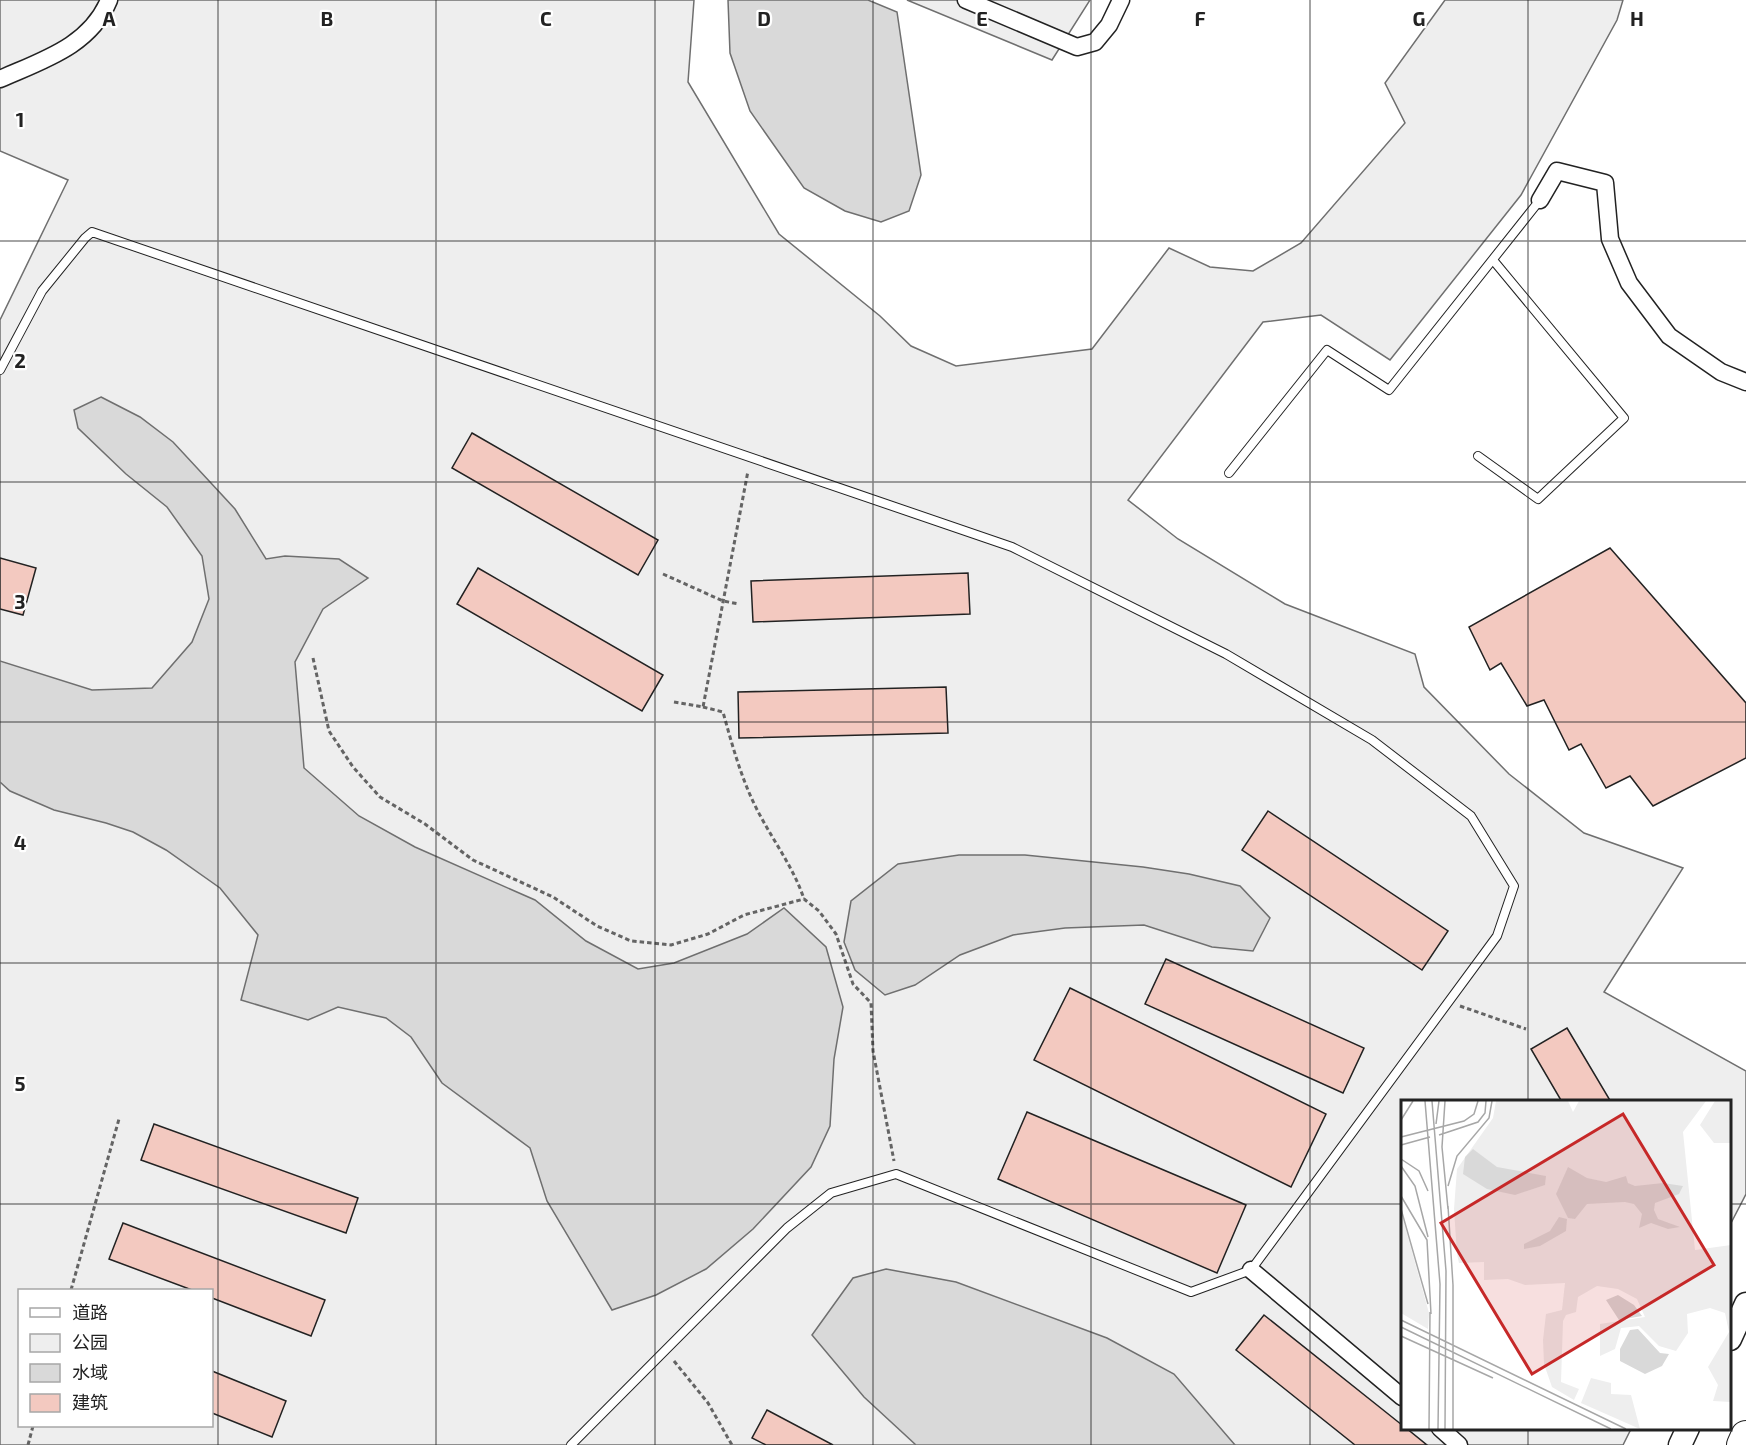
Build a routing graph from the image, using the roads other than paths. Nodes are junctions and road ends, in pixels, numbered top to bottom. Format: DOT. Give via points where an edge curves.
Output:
graph roads {
  1 [pos="109,0"];
  2 [pos="966,0"];
  3 [pos="1121,0"];
  4 [pos="0,79"];
  5 [pos="1540,200"];
  6 [pos="1493,260"];
  7 [pos="0,370"];
  8 [pos="1746,382"];
  9 [pos="1478,456"];
  10 [pos="1229,473"];
  11 [pos="1251,1270"];
  12 [pos="1746,1304"];
  13 [pos="1731,1338"];
  14 [pos="1401,1396"];
  15 [pos="1442,1430"];
  16 [pos="1746,1436"];
  17 [pos="571,1445"];
  18 [pos="1459,1445"];
  19 [pos="1742,1445"];
  1 -- 4 [label="street" via="90,32 59,53"];
  2 -- 3 [label="street" via="1077,46 1095,42 1109,26"];
  5 -- 6 [label="lane"];
  5 -- 8 [label="street" via="1557,171 1605,183 1610,239 1629,283 1669,336 1721,372"];
  6 -- 9 [label="lane" via="1624,418 1538,499"];
  6 -- 10 [label="lane" via="1389,390 1327,350"];
  7 -- 11 [label="lane" via="42,291 92,232 1012,547 1226,654 1372,740 1471,816 1514,886 1497,936"];
  11 -- 14 [label="street"];
  11 -- 17 [label="lane" via="1191,1292 897,1174 831,1193 787,1228"];
  12 -- 13 [label="main road"];
  15 -- 18 [label="street"];
  16 -- 19 [label="highway"];
}
